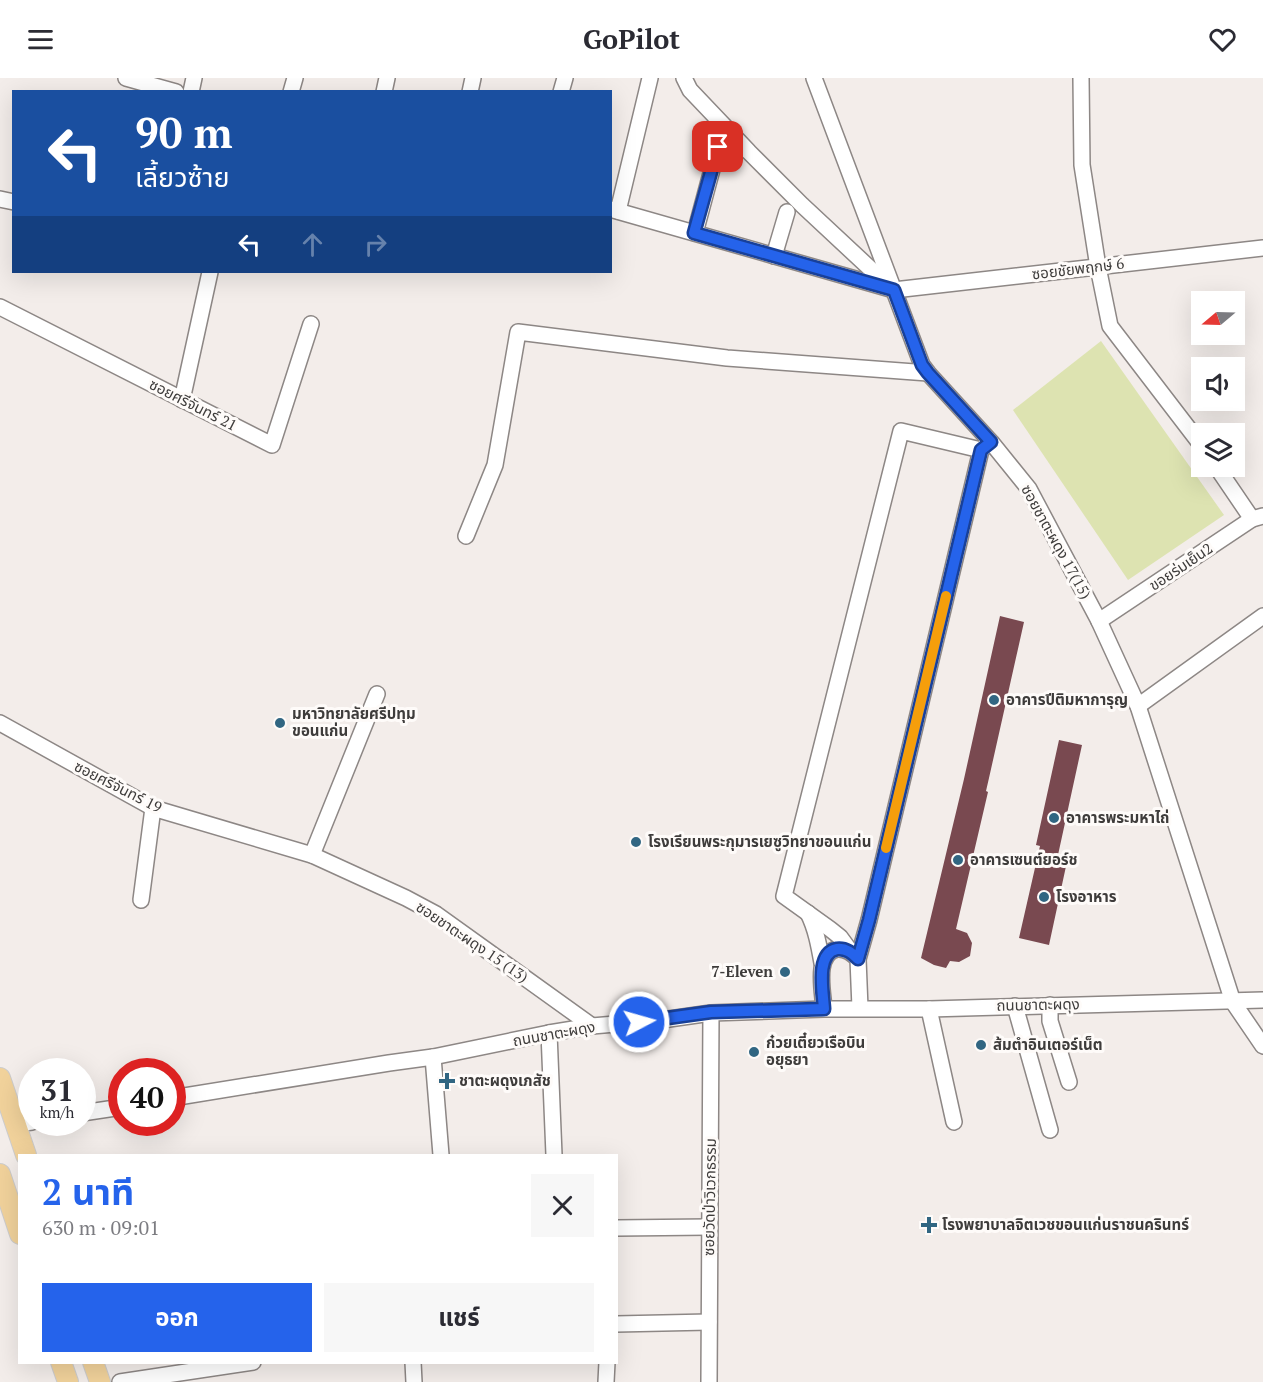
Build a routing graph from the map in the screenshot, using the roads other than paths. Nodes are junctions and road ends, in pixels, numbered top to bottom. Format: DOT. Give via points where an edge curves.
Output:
graph roads {
  1 [pos="126,78"];
  2 [pos="650,78"];
  3 [pos="684,78"];
  4 [pos="814,78"];
  5 [pos="1081,78"];
  6 [pos="169,90"];
  7 [pos="718,147"];
  8 [pos="614,209"];
  9 [pos="787,212"];
  10 [pos="694,233"];
  11 [pos="1263,248"];
  12 [pos="774,256"];
  13 [pos="1098,267"];
  14 [pos="210,273"];
  15 [pos="894,290"];
  16 [pos="0,306"];
  17 [pos="311,324"];
  18 [pos="928,373"];
  19 [pos="182,400"];
  20 [pos="1191,432"];
  21 [pos="986,446"];
  22 [pos="1225,477"];
  23 [pos="1258,517"];
  24 [pos="466,536"];
  25 [pos="1263,616"];
  26 [pos="1099,621"];
  27 [pos="377,694"];
  28 [pos="1138,706"];
  29 [pos="0,723"];
  30 [pos="153,808"];
  31 [pos="312,855"];
  32 [pos="141,900"];
  33 [pos="808,913"];
  34 [pos="854,955"];
  35 [pos="822,963"];
  36 [pos="1263,1000"];
  37 [pos="1233,1002"];
  38 [pos="1050,1005"];
  39 [pos="1015,1006"];
  40 [pos="861,1008"];
  41 [pos="824,1009"];
  42 [pos="929,1009"];
  43 [pos="711,1012"];
  44 [pos="592,1026"];
  45 [pos="549,1033"];
  46 [pos="1263,1046"];
  47 [pos="433,1057"];
  48 [pos="0,1078"];
  49 [pos="1069,1082"];
  50 [pos="186,1096"];
  51 [pos="954,1122"];
  52 [pos="16,1125"];
  53 [pos="1050,1130"];
  54 [pos="26,1154"];
  55 [pos="441,1154"];
  56 [pos="554,1154"];
  57 [pos="0,1174"];
  58 [pos="710,1227"];
  59 [pos="18,1228"];
  60 [pos="618,1228"];
  61 [pos="709,1322"];
  62 [pos="618,1324"];
  63 [pos="62,1364"];
  64 [pos="94,1364"];
  65 [pos="240,1364"];
  66 [pos="412,1364"];
  67 [pos="607,1364"];
  68 [pos="68,1382"];
  69 [pos="100,1382"];
  70 [pos="120,1382"];
  71 [pos="414,1382"];
  72 [pos="606,1382"];
  73 [pos="709,1382"];
  1 -- 6 [label="street"];
  2 -- 8 [label="street"];
  3 -- 15 [label="street" via="690,90 749,152"];
  4 -- 15 [label="street, ซอยชาตะผดุง 17(15)"];
  5 -- 13 [label="street" via="1082,165"];
  7 -- 10 [label="street"];
  8 -- 10 [label="street"];
  9 -- 12 [label="street"];
  10 -- 12 [label="street"];
  11 -- 13 [label="street, ซอยชัยพฤกษ์ 6"];
  12 -- 15 [label="street"];
  13 -- 15 [label="street, ซอยชัยพฤกษ์ 6"];
  13 -- 20 [label="street" via="1110,326"];
  14 -- 19 [label="street"];
  15 -- 18 [label="street, ซอยชาตะผดุง 17(15)"];
  16 -- 19 [label="street, ซอยศรีจันทร์ 21"];
  17 -- 19 [label="street, ซอยศรีจันทร์ 21" via="272,446"];
  18 -- 21 [label="street, ซอยชาตะผดุง 17(15)"];
  18 -- 24 [label="street" via="727,358 518,332 495,465"];
  21 -- 26 [label="street, ซอยชาตะผดุง 17(15)" via="1029,489"];
  21 -- 33 [label="street" via="901,431 784,896"];
  21 -- 34 [label="street" via="869,920"];
  22 -- 23 [label="street"];
  23 -- 26 [label="street, ขอยร่มเย็น2"];
  25 -- 28 [label="street"];
  26 -- 28 [label="street, ซอยชาตะผดุง 17(15)"];
  27 -- 31 [label="street"];
  28 -- 37 [label="street, ซอยชาตะผดุง 17(15)"];
  29 -- 30 [label="street, ซอยศรีจันทร์ 19"];
  30 -- 31 [label="street, ซอยศรีจันทร์ 19"];
  30 -- 32 [label="street"];
  31 -- 44 [label="street, ซอยชาตะผดุง 15 (13)" via="436,914"];
  33 -- 34 [label="street" via="835,933"];
  33 -- 35 [label="street"];
  34 -- 35 [label="street" via="841,949 832,951"];
  34 -- 40 [label="street"];
  35 -- 41 [label="street"];
  36 -- 37 [label="street, ถนนชาตะผดุง"];
  37 -- 38 [label="street, ถนนชาตะผดุง"];
  37 -- 46 [label="street, ซอยชาตะผดุง 17(15)"];
  38 -- 39 [label="street, ถนนชาตะผดุง"];
  38 -- 49 [label="street" via="1050,1021"];
  39 -- 42 [label="street, ถนนชาตะผดุง"];
  39 -- 53 [label="street"];
  40 -- 41 [label="street, ถนนชาตะผดุง"];
  40 -- 42 [label="street, ถนนชาตะผดุง"];
  41 -- 43 [label="street, ถนนชาตะผดุง"];
  42 -- 51 [label="street"];
  43 -- 44 [label="street, ถนนชาตะผดุง"];
  43 -- 58 [label="street, ซอยวัดป่าวิเวกธรรม"];
  44 -- 45 [label="street, ถนนชาตะผดุง"];
  45 -- 47 [label="street, ถนนชาตะผดุง"];
  45 -- 56 [label="street"];
  47 -- 50 [label="street, ถนนชาตะผดุง"];
  47 -- 55 [label="street"];
  48 -- 52 [label="main road"];
  52 -- 54 [label="main road"];
  57 -- 59 [label="main road"];
  58 -- 60 [label="street"];
  58 -- 61 [label="street, ซอยวัดป่าวิเวกธรรม"];
  61 -- 62 [label="street"];
  61 -- 73 [label="street, ซอยวัดป่าวิเวกธรรม"];
  63 -- 68 [label="main road"];
  64 -- 69 [label="main road"];
  65 -- 70 [label="street"];
  66 -- 71 [label="street"];
  67 -- 72 [label="street"];
}
